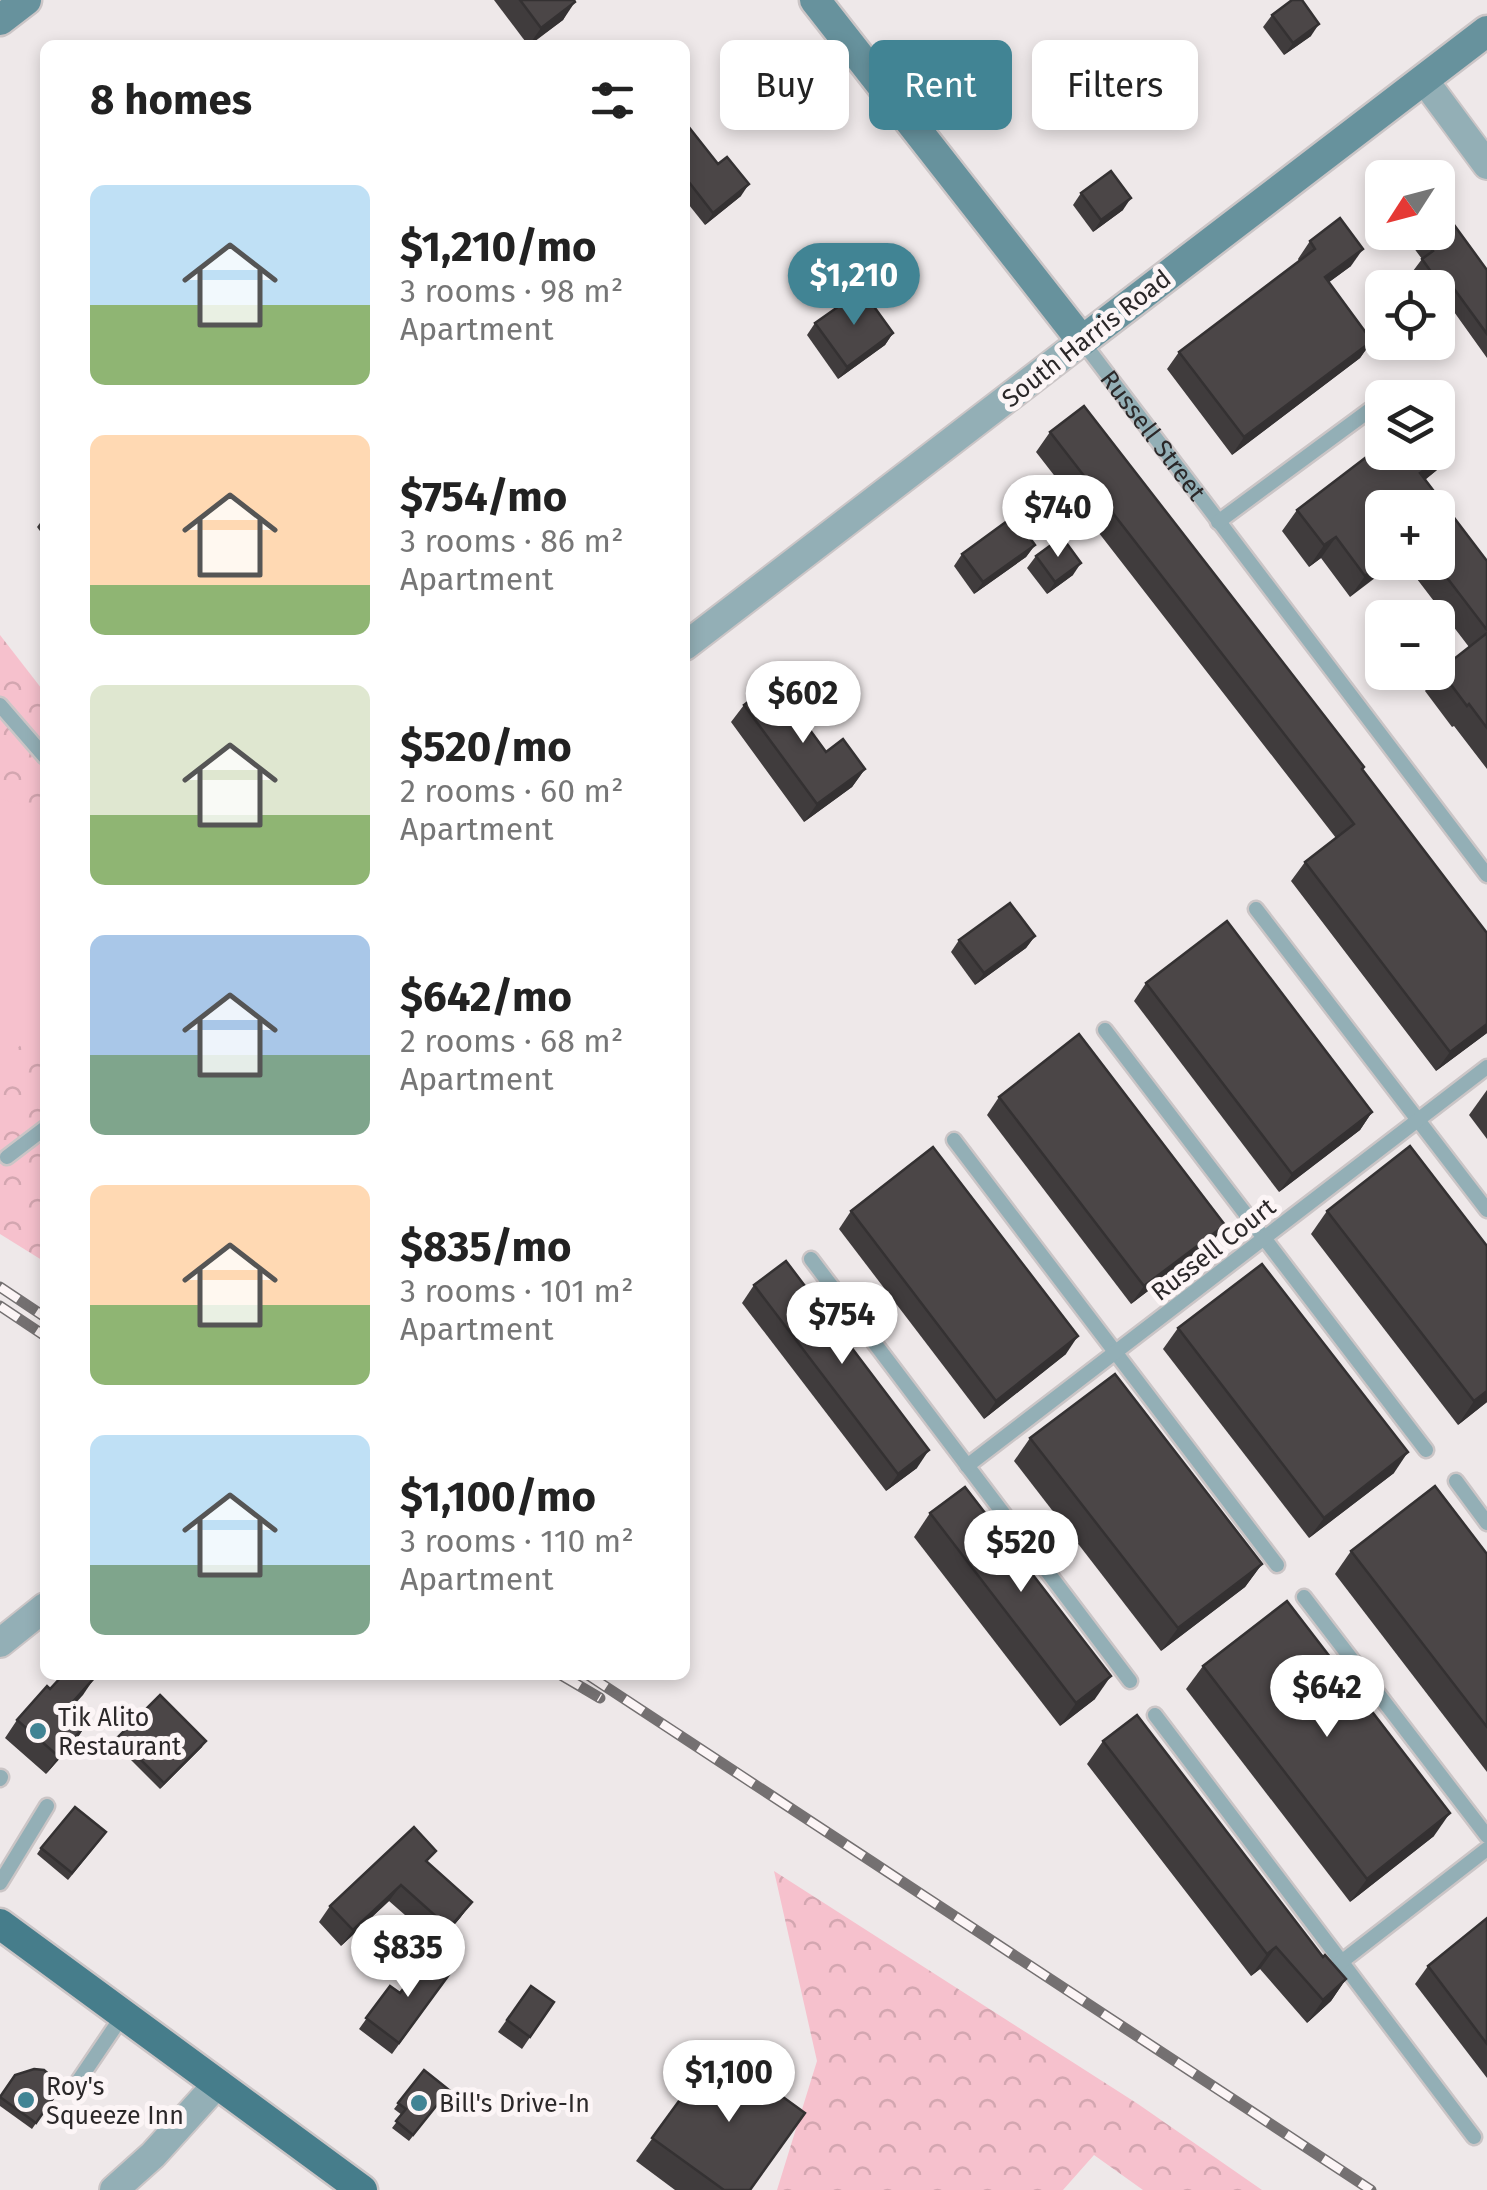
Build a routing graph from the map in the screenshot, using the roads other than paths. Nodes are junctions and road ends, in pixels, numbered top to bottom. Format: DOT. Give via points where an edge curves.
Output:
graph roads {
  1 [pos="26,0"];
  2 [pos="815,0"];
  3 [pos="0,20"];
  4 [pos="1487,31"];
  5 [pos="1424,80"];
  6 [pos="1487,165"];
  7 [pos="1082,342"];
  8 [pos="1365,414"];
  9 [pos="1218,522"];
  10 [pos="690,642"];
  11 [pos="0,705"];
  12 [pos="40,751"];
  13 [pos="1487,875"];
  14 [pos="1256,910"];
  15 [pos="1105,1030"];
  16 [pos="1487,1067"];
  17 [pos="1419,1120"];
  18 [pos="40,1132"];
  19 [pos="954,1140"];
  20 [pos="7,1157"];
  21 [pos="1487,1210"];
  22 [pos="1264,1240"];
  23 [pos="811,1259"];
  24 [pos="1114,1354"];
  25 [pos="1426,1450"];
  26 [pos="967,1466"];
  27 [pos="1456,1481"];
  28 [pos="1487,1522"];
  29 [pos="1277,1564"];
  30 [pos="1304,1598"];
  31 [pos="40,1611"];
  32 [pos="0,1644"];
  33 [pos="1130,1681"];
  34 [pos="1155,1715"];
  35 [pos="47,1806"];
  36 [pos="1487,1836"];
  37 [pos="1487,1849"];
  38 [pos="0,1883"];
  39 [pos="0,1924"];
  40 [pos="1340,1963"];
  41 [pos="123,2014"];
  42 [pos="218,2083"];
  43 [pos="73,2089"];
  44 [pos="1474,2137"];
  45 [pos="114,2190"];
  46 [pos="362,2190"];
  1 -- 3 [label="street"];
  2 -- 7 [label="street, Russell Street"];
  4 -- 5 [label="street, South Harris Road"];
  5 -- 6 [label="street"];
  5 -- 7 [label="street, South Harris Road"];
  7 -- 9 [label="lane, Russell Street"];
  7 -- 10 [label="street, South Harris Road"];
  8 -- 9 [label="lane"];
  9 -- 13 [label="lane, Russell Street"];
  11 -- 12 [label="lane"];
  14 -- 17 [label="lane"];
  15 -- 22 [label="lane"];
  16 -- 17 [label="lane, Russell Court"];
  17 -- 21 [label="lane"];
  17 -- 22 [label="lane, Russell Court"];
  18 -- 20 [label="lane"];
  19 -- 24 [label="lane"];
  22 -- 24 [label="lane, Russell Court"];
  22 -- 25 [label="lane"];
  23 -- 26 [label="lane"];
  24 -- 26 [label="lane, Russell Court"];
  24 -- 29 [label="lane"];
  26 -- 33 [label="lane"];
  27 -- 28 [label="lane"];
  30 -- 36 [label="lane"];
  31 -- 32 [label="street"];
  34 -- 40 [label="lane"];
  35 -- 38 [label="lane"];
  37 -- 40 [label="lane"];
  39 -- 41 [label="main road"];
  40 -- 44 [label="lane"];
  41 -- 42 [label="main road"];
  41 -- 43 [label="lane"];
  42 -- 45 [label="street"];
  42 -- 46 [label="main road"];
}
